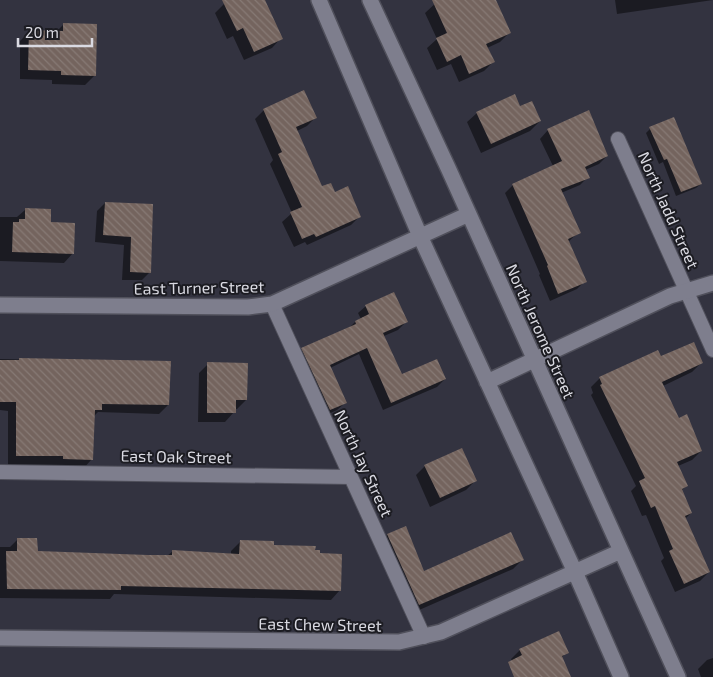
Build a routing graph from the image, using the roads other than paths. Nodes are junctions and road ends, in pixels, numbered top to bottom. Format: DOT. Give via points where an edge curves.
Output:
graph roads {
  1 [pos="319,0"];
  2 [pos="370,0"];
  3 [pos="618,139"];
  4 [pos="469,214"];
  5 [pos="420,236"];
  6 [pos="713,283"];
  7 [pos="686,291"];
  8 [pos="272,304"];
  9 [pos="0,305"];
  10 [pos="713,350"];
  11 [pos="534,359"];
  12 [pos="487,382"];
  13 [pos="0,472"];
  14 [pos="351,477"];
  15 [pos="621,551"];
  16 [pos="575,572"];
  17 [pos="424,637"];
  18 [pos="0,638"];
  19 [pos="622,677"];
  20 [pos="678,677"];
  1 -- 5 [label="street"];
  2 -- 4 [label="street, North Jerome Street"];
  3 -- 7 [label="lane, North Jadd Street"];
  4 -- 5 [label="street, East Turner Street"];
  4 -- 11 [label="street, North Jerome Street"];
  5 -- 8 [label="street, East Turner Street"];
  5 -- 12 [label="street"];
  6 -- 7 [label="street"];
  7 -- 10 [label="lane, North Jadd Street"];
  7 -- 11 [label="street"];
  8 -- 9 [label="street, East Turner Street" via="248,307"];
  8 -- 14 [label="lane, North Jay Street"];
  11 -- 12 [label="street"];
  11 -- 15 [label="street, North Jerome Street"];
  12 -- 16 [label="street"];
  13 -- 14 [label="lane, East Oak Street"];
  14 -- 17 [label="lane, North Jay Street"];
  15 -- 16 [label="street, East Chew Street"];
  15 -- 20 [label="street, North Jerome Street"];
  16 -- 17 [label="street, East Chew Street"];
  16 -- 19 [label="street"];
  17 -- 18 [label="street, East Chew Street" via="399,642"];
}
